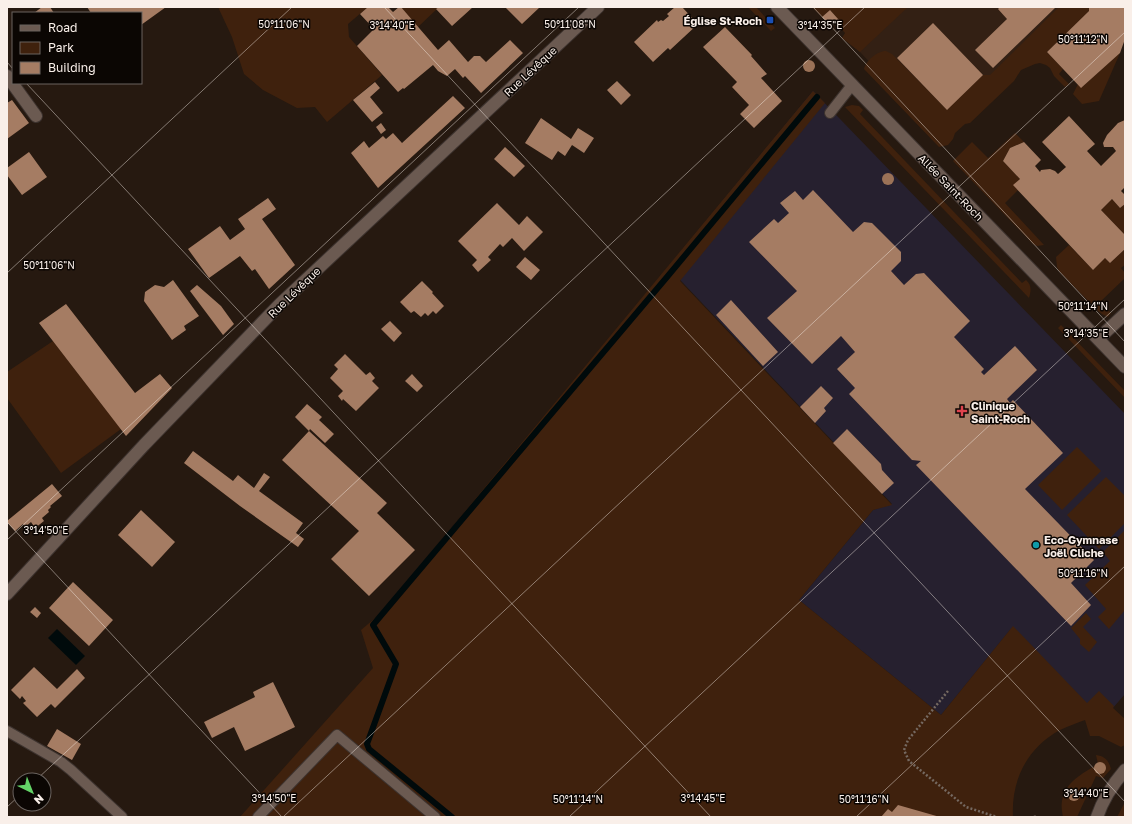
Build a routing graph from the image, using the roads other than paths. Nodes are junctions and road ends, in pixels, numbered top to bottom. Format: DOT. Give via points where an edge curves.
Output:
graph roads {
  1 [pos="598,7"];
  2 [pos="777,7"];
  3 [pos="13,84"];
  4 [pos="852,85"];
  5 [pos="830,113"];
  6 [pos="36,116"];
  7 [pos="1125,314"];
  8 [pos="1098,339"];
  9 [pos="1125,367"];
  10 [pos="7,594"];
  11 [pos="7,731"];
  12 [pos="1125,770"];
  13 [pos="122,817"];
  14 [pos="258,817"];
  15 [pos="435,817"];
  16 [pos="1097,817"];
  1 -- 10 [label="street, Rue Lévêque" via="280,304"];
  2 -- 4 [label="street, Allée Saint-Roch"];
  3 -- 6 [label="street"];
  4 -- 5 [label="lane"];
  4 -- 8 [label="street, Allée Saint-Roch"];
  7 -- 8 [label="street"];
  8 -- 9 [label="street, Allée Saint-Roch"];
  11 -- 13 [label="lane" via="61,762"];
  12 -- 16 [label="street" via="1104,800"];
  14 -- 15 [label="lane" via="337,735"];
}
